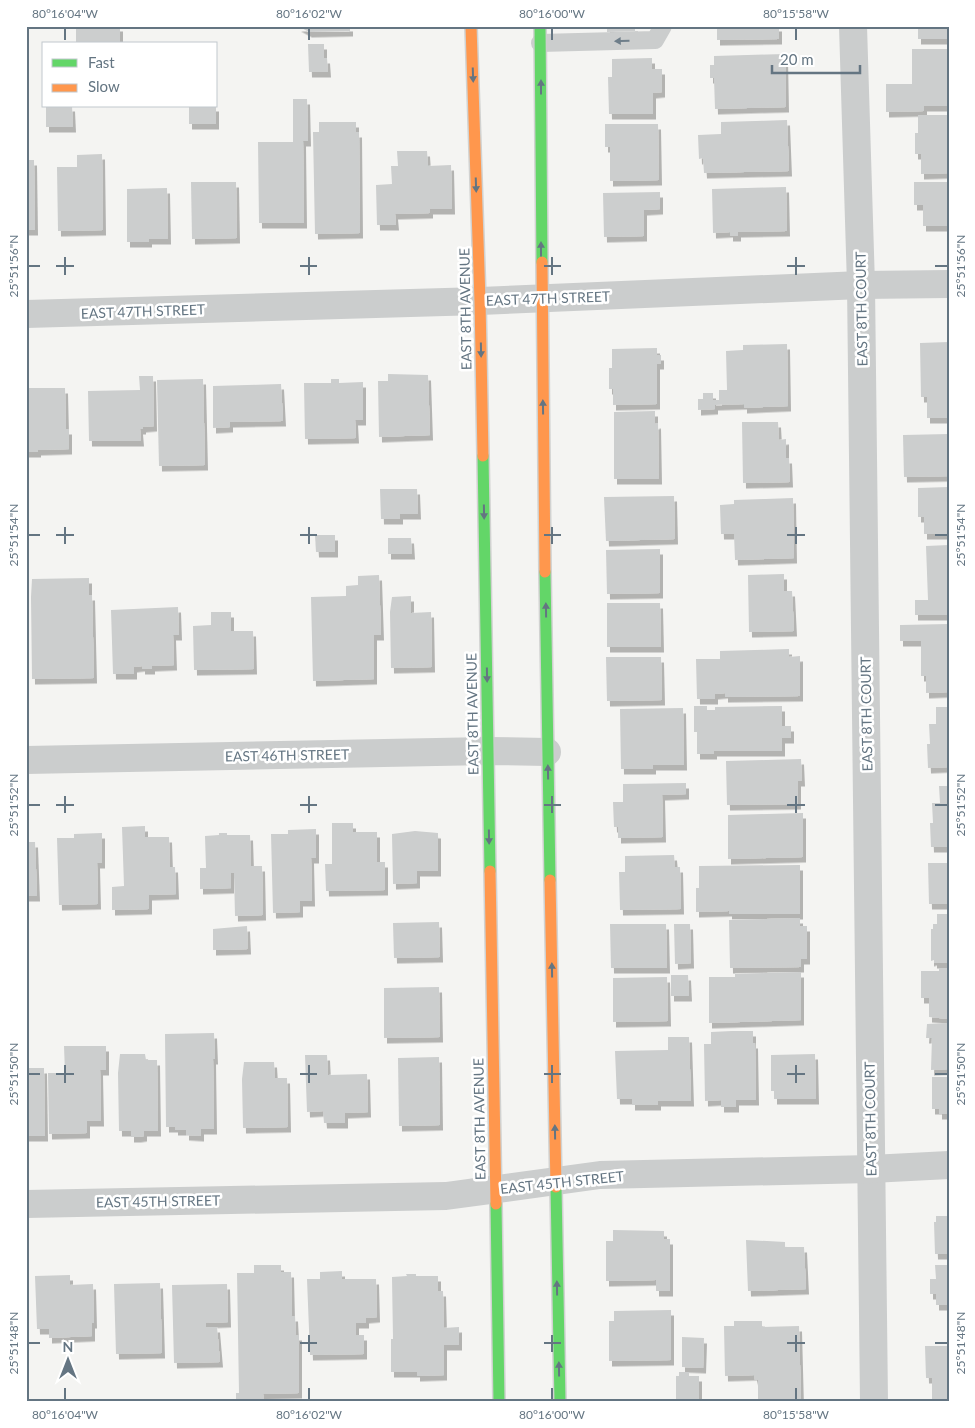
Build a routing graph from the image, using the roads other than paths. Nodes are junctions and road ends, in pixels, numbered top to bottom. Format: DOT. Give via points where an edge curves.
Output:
graph roads {
  1 [pos="471,26"];
  2 [pos="663,26"];
  3 [pos="853,26"];
  4 [pos="540,35"];
  5 [pos="949,284"];
  6 [pos="861,285"];
  7 [pos="542,298"];
  8 [pos="480,301"];
  9 [pos="26,314"];
  10 [pos="488,751"];
  11 [pos="547,752"];
  12 [pos="26,760"];
  13 [pos="949,1165"];
  14 [pos="871,1169"];
  15 [pos="556,1181"];
  16 [pos="495,1188"];
  17 [pos="26,1204"];
  18 [pos="499,1402"];
  19 [pos="560,1402"];
  20 [pos="874,1402"];
  1 -- 8 [label="main road, EAST 8TH AVENUE, one-way"];
  2 -- 4 [label="lane, one-way" via="655,40"];
  3 -- 6 [label="street, EAST 8TH COURT"];
  7 -- 4 [label="main road, one-way"];
  5 -- 6 [label="street, EAST 47TH STREET"];
  6 -- 7 [label="street, EAST 47TH STREET"];
  6 -- 14 [label="street, EAST 8TH COURT"];
  7 -- 8 [label="street, EAST 47TH STREET"];
  11 -- 7 [label="main road, one-way"];
  8 -- 9 [label="street, EAST 47TH STREET"];
  8 -- 10 [label="main road, EAST 8TH AVENUE, one-way"];
  10 -- 11 [label="street, EAST 46TH STREET"];
  10 -- 12 [label="street, EAST 46TH STREET"];
  10 -- 16 [label="main road, EAST 8TH AVENUE, one-way"];
  15 -- 11 [label="main road, one-way"];
  13 -- 14 [label="street, EAST 45TH STREET"];
  14 -- 15 [label="street, EAST 45TH STREET" via="600,1175"];
  14 -- 20 [label="street, EAST 8TH COURT"];
  15 -- 16 [label="street, EAST 45TH STREET"];
  19 -- 15 [label="main road, one-way"];
  16 -- 17 [label="street, EAST 45TH STREET" via="446,1196"];
  16 -- 18 [label="main road, EAST 8TH AVENUE"];
}
